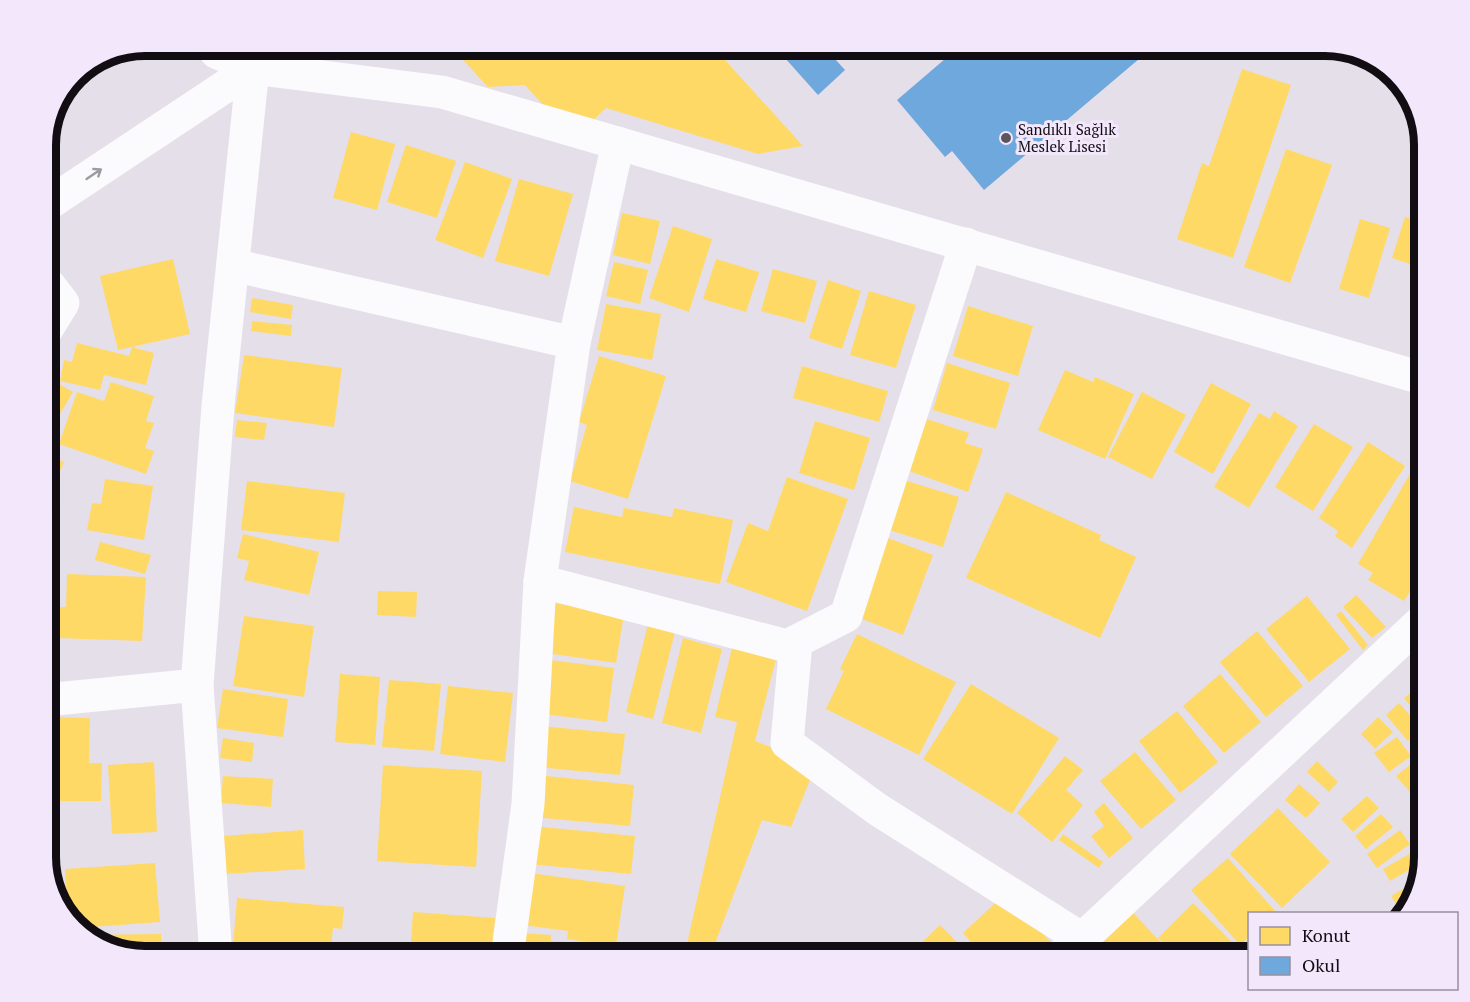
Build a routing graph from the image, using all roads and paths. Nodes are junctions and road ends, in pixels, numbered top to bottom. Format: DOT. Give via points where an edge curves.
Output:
graph roads {
  1 [pos="239,56"];
  2 [pos="262,60"];
  3 [pos="618,143"];
  4 [pos="56,199"];
  5 [pos="966,244"];
  6 [pos="233,265"];
  7 [pos="56,294"];
  8 [pos="56,314"];
  9 [pos="574,343"];
  10 [pos="1414,376"];
  11 [pos="540,581"];
  12 [pos="1414,628"];
  13 [pos="796,642"];
  14 [pos="197,685"];
  15 [pos="56,699"];
  16 [pos="215,946"];
  17 [pos="509,946"];
  18 [pos="1067,946"];
  19 [pos="1072,946"];
  1 -- 2 [label="street"];
  2 -- 3 [label="street" via="442,92"];
  4 -- 2 [label="street, one-way"];
  2 -- 6 [label="street"];
  3 -- 5 [label="street"];
  3 -- 9 [label="street"];
  5 -- 10 [label="street"];
  5 -- 13 [label="street" via="846,616"];
  6 -- 9 [label="street"];
  6 -- 14 [label="street"];
  7 -- 8 [label="street" via="63,303"];
  9 -- 11 [label="street"];
  11 -- 13 [label="street" via="786,646"];
  11 -- 17 [label="street" via="528,804"];
  12 -- 19 [label="street"];
  13 -- 18 [label="street" via="788,743"];
  14 -- 15 [label="street"];
  14 -- 16 [label="street"];
}
